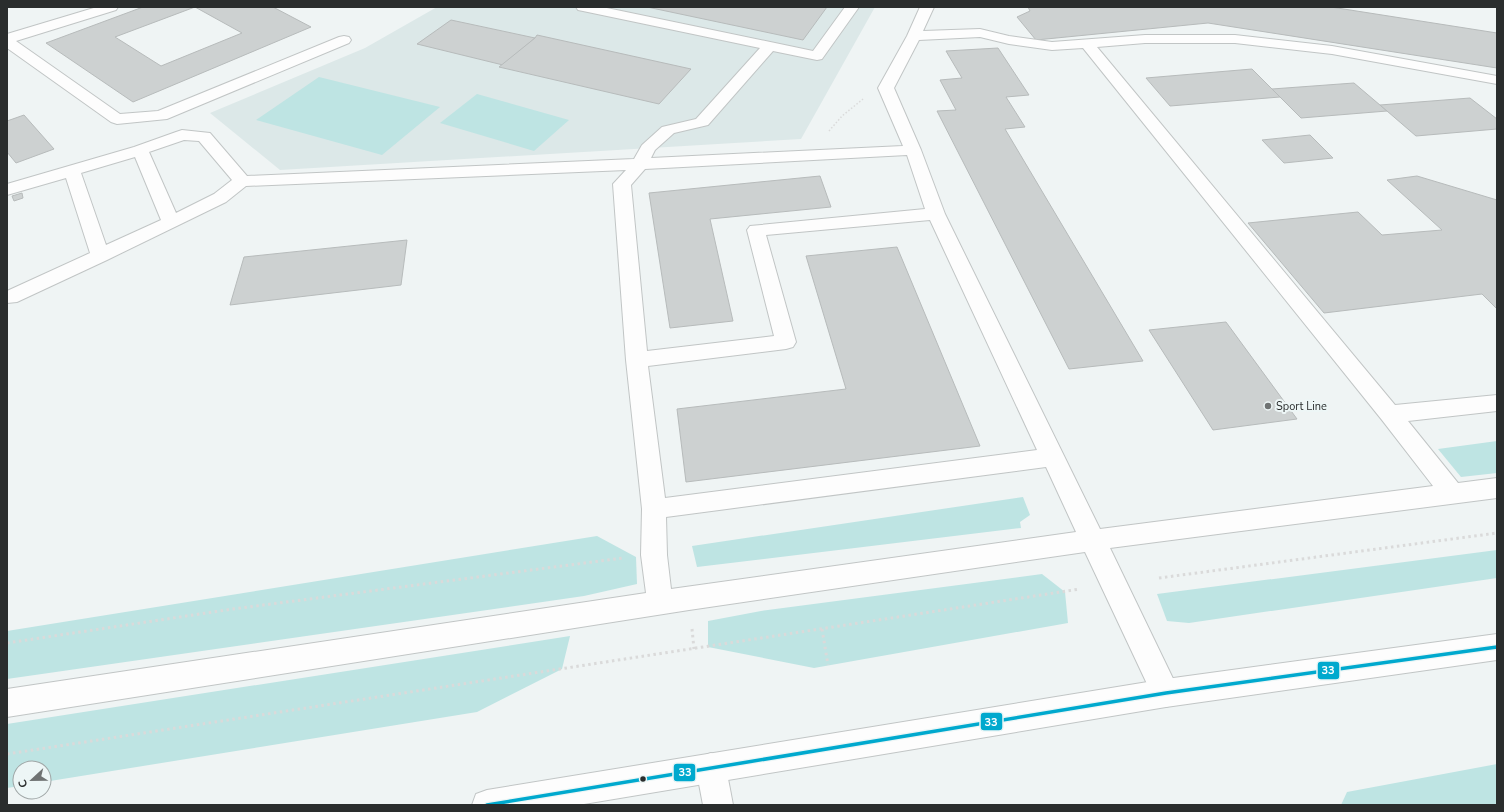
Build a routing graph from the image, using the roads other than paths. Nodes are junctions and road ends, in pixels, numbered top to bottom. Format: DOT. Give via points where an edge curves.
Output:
graph roads {
  1 [pos="111,7"];
  2 [pos="583,7"];
  3 [pos="852,7"];
  4 [pos="927,7"];
  5 [pos="914,36"];
  6 [pos="7,40"];
  7 [pos="344,40"];
  8 [pos="1086,43"];
  9 [pos="770,46"];
  10 [pos="1497,80"];
  11 [pos="140,150"];
  12 [pos="913,150"];
  13 [pos="640,164"];
  14 [pos="72,170"];
  15 [pos="242,181"];
  16 [pos="7,190"];
  17 [pos="936,214"];
  18 [pos="172,222"];
  19 [pos="100,256"];
  20 [pos="8,296"];
  21 [pos="637,360"];
  22 [pos="1497,403"];
  23 [pos="1390,414"];
  24 [pos="1051,457"];
  25 [pos="1497,488"];
  26 [pos="1452,493"];
  27 [pos="654,509"];
  28 [pos="1092,540"];
  29 [pos="660,602"];
  30 [pos="1497,647"];
  31 [pos="1166,693"];
  32 [pos="7,703"];
  33 [pos="711,768"];
  34 [pos="487,805"];
  35 [pos="718,805"];
  1 -- 6 [label="main road"];
  2 -- 9 [label="main road"];
  3 -- 9 [label="main road" via="817,56"];
  4 -- 5 [label="main road"];
  5 -- 8 [label="main road" via="980,33 1052,46"];
  5 -- 12 [label="main road" via="886,88"];
  6 -- 7 [label="main road" via="117,119 161,116"];
  8 -- 10 [label="main road" via="1144,39 1235,39 1332,50"];
  8 -- 23 [label="main road"];
  9 -- 13 [label="main road" via="702,122 668,130 648,148"];
  11 -- 14 [label="main road"];
  11 -- 15 [label="main road" via="182,135 204,136"];
  11 -- 18 [label="main road"];
  12 -- 13 [label="main road"];
  12 -- 17 [label="main road"];
  13 -- 15 [label="main road"];
  13 -- 21 [label="main road" via="622,184"];
  14 -- 16 [label="main road"];
  14 -- 19 [label="main road"];
  15 -- 18 [label="main road" via="220,198"];
  17 -- 21 [label="main road" via="756,230 786,342"];
  17 -- 24 [label="main road"];
  18 -- 19 [label="main road"];
  19 -- 20 [label="main road"];
  21 -- 27 [label="main road"];
  22 -- 23 [label="main road"];
  23 -- 26 [label="main road"];
  24 -- 27 [label="main road"];
  24 -- 28 [label="main road"];
  25 -- 26 [label="main road"];
  26 -- 28 [label="main road"];
  27 -- 29 [label="main road" via="654,555"];
  28 -- 29 [label="main road"];
  28 -- 31 [label="main road"];
  29 -- 32 [label="main road"];
  30 -- 31 [label="main road"];
  31 -- 33 [label="main road"];
  33 -- 34 [label="main road"];
  33 -- 35 [label="main road"];
}
